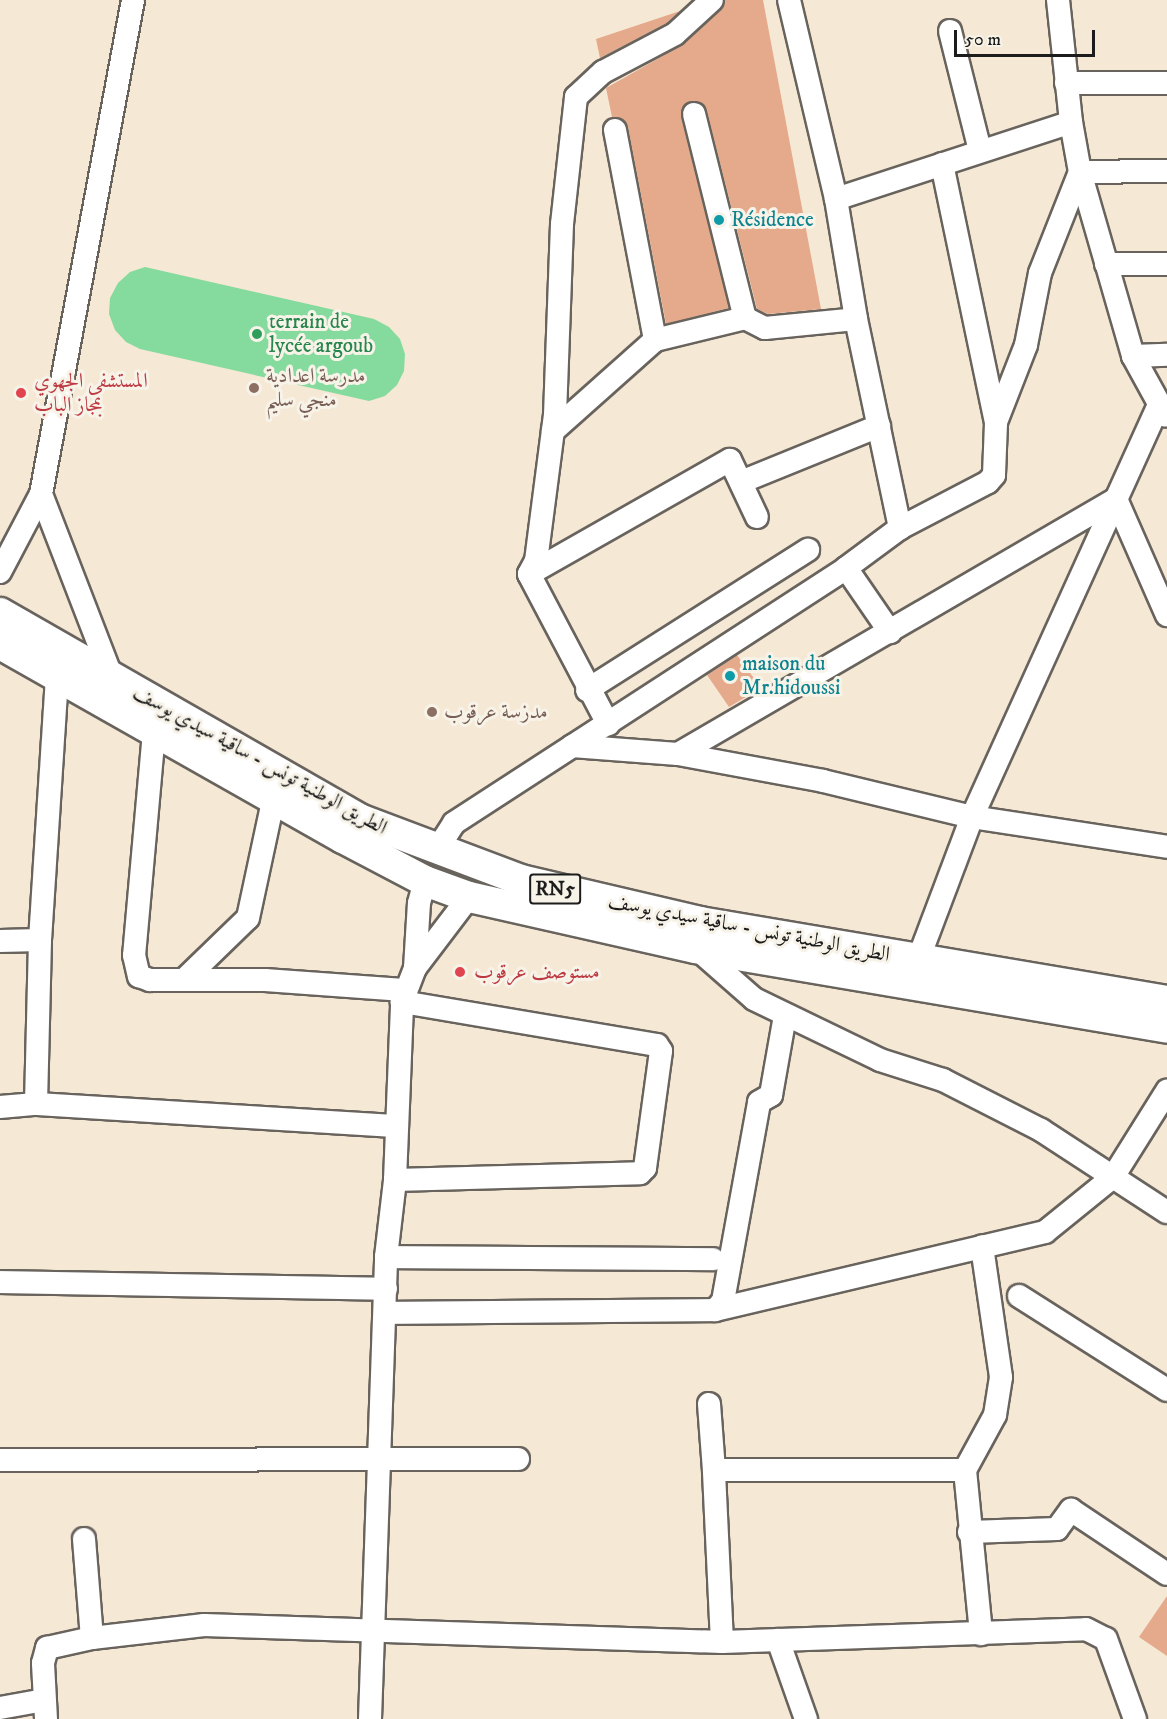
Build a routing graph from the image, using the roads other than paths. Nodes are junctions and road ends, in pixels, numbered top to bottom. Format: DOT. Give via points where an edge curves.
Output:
graph roads {
  1 [pos="132,0"];
  2 [pos="712,0"];
  3 [pos="789,0"];
  4 [pos="1058,0"];
  5 [pos="950,31"];
  6 [pos="1066,83"];
  7 [pos="1167,83"];
  8 [pos="694,114"];
  9 [pos="1071,122"];
  10 [pos="615,130"];
  11 [pos="980,150"];
  12 [pos="942,164"];
  13 [pos="1080,171"];
  14 [pos="1167,171"];
  15 [pos="836,199"];
  16 [pos="1106,264"];
  17 [pos="1167,264"];
  18 [pos="745,318"];
  19 [pos="856,319"];
  20 [pos="655,340"];
  21 [pos="1167,355"];
  22 [pos="1133,356"];
  23 [pos="1163,411"];
  24 [pos="996,422"];
  25 [pos="879,426"];
  26 [pos="553,431"];
  27 [pos="741,482"];
  28 [pos="41,494"];
  29 [pos="1116,499"];
  30 [pos="757,517"];
  31 [pos="900,528"];
  32 [pos="808,550"];
  33 [pos="846,568"];
  34 [pos="0,573"];
  35 [pos="529,574"];
  36 [pos="0,613"];
  37 [pos="1167,615"];
  38 [pos="890,632"];
  39 [pos="0,644"];
  40 [pos="13,662"];
  41 [pos="57,678"];
  42 [pos="112,678"];
  43 [pos="587,690"];
  44 [pos="608,724"];
  45 [pos="154,732"];
  46 [pos="572,746"];
  47 [pos="678,754"];
  48 [pos="246,769"];
  49 [pos="277,800"];
  50 [pos="972,817"];
  51 [pos="1167,847"];
  52 [pos="436,851"];
  53 [pos="424,881"];
  54 [pos="469,897"];
  55 [pos="40,940"];
  56 [pos="0,941"];
  57 [pos="696,948"];
  58 [pos="918,960"];
  59 [pos="415,968"];
  60 [pos="186,978"];
  61 [pos="403,996"];
  62 [pos="1167,1001"];
  63 [pos="785,1016"];
  64 [pos="1167,1028"];
  65 [pos="1167,1091"];
  66 [pos="36,1104"];
  67 [pos="0,1107"];
  68 [pos="395,1126"];
  69 [pos="1113,1178"];
  70 [pos="394,1180"];
  71 [pos="1167,1212"];
  72 [pos="982,1246"];
  73 [pos="386,1257"];
  74 [pos="713,1259"];
  75 [pos="0,1282"];
  76 [pos="386,1289"];
  77 [pos="1019,1296"];
  78 [pos="715,1310"];
  79 [pos="387,1313"];
  80 [pos="1167,1390"];
  81 [pos="709,1404"];
  82 [pos="518,1459"];
  83 [pos="0,1460"];
  84 [pos="380,1462"];
  85 [pos="714,1470"];
  86 [pos="965,1470"];
  87 [pos="969,1532"];
  88 [pos="84,1539"];
  89 [pos="1167,1574"];
  90 [pos="375,1631"];
  91 [pos="981,1634"];
  92 [pos="92,1638"];
  93 [pos="778,1640"];
  94 [pos="722,1642"];
  95 [pos="0,1708"];
  96 [pos="45,1710"];
  97 [pos="370,1719"];
  98 [pos="806,1719"];
  99 [pos="1135,1719"];
  1 -- 28 [label="street"];
  2 -- 26 [label="street" via="675,34 603,72 576,97 562,224"];
  3 -- 15 [label="street"];
  4 -- 6 [label="street"];
  5 -- 11 [label="street"];
  6 -- 7 [label="street"];
  6 -- 9 [label="street"];
  8 -- 18 [label="street"];
  9 -- 11 [label="street"];
  9 -- 13 [label="street"];
  10 -- 20 [label="street"];
  11 -- 12 [label="street"];
  12 -- 15 [label="street"];
  12 -- 24 [label="street"];
  13 -- 14 [label="street"];
  13 -- 16 [label="street"];
  13 -- 24 [label="street" via="1040,273 1026,345"];
  15 -- 19 [label="street"];
  16 -- 17 [label="street"];
  16 -- 22 [label="street"];
  18 -- 19 [label="street" via="765,328"];
  18 -- 20 [label="street"];
  19 -- 25 [label="street"];
  20 -- 26 [label="street"];
  21 -- 22 [label="street"];
  22 -- 23 [label="street"];
  23 -- 29 [label="street"];
  24 -- 31 [label="street" via="994,475 988,482"];
  25 -- 27 [label="street"];
  25 -- 31 [label="street"];
  26 -- 35 [label="street" via="536,561"];
  27 -- 30 [label="street"];
  27 -- 35 [label="street" via="730,460"];
  28 -- 34 [label="street"];
  28 -- 42 [label="street"];
  29 -- 37 [label="street"];
  29 -- 38 [label="street"];
  29 -- 50 [label="street"];
  31 -- 33 [label="street"];
  32 -- 43 [label="street"];
  33 -- 38 [label="street"];
  33 -- 44 [label="street"];
  35 -- 43 [label="street"];
  36 -- 42 [label="main road, الطريق الوطنية تونس - ساقية سيدي يوسف / RN5"];
  38 -- 47 [label="street"];
  39 -- 40 [label="main road, الطريق الوطنية تونس - ساقية سيدي يوسف / RN5"];
  40 -- 41 [label="main road, الطريق الوطنية تونس - ساقية سيدي يوسف / RN5"];
  41 -- 45 [label="main road, الطريق الوطنية تونس - ساقية سيدي يوسف / RN5"];
  41 -- 55 [label="street"];
  42 -- 48 [label="main road, الطريق الوطنية تونس - ساقية سيدي يوسف / RN5"];
  43 -- 44 [label="street"];
  44 -- 46 [label="street"];
  45 -- 48 [label="main road, الطريق الوطنية تونس - ساقية سيدي يوسف / RN5"];
  45 -- 60 [label="street" via="135,971 150,980"];
  46 -- 47 [label="street"];
  46 -- 52 [label="street" via="453,823"];
  47 -- 50 [label="street" via="823,781"];
  48 -- 49 [label="main road, الطريق الوطنية تونس - ساقية سيدي يوسف / RN5"];
  48 -- 52 [label="main road, الطريق الوطنية تونس - ساقية سيدي يوسف / RN5"];
  49 -- 53 [label="main road, الطريق الوطنية تونس - ساقية سيدي يوسف / RN5"];
  49 -- 60 [label="street" via="271,811 248,918"];
  50 -- 51 [label="street"];
  50 -- 58 [label="street"];
  52 -- 58 [label="main road, الطريق الوطنية تونس - ساقية سيدي يوسف / RN5" via="521,880 639,910"];
  53 -- 54 [label="main road, الطريق الوطنية تونس - ساقية سيدي يوسف / RN5"];
  53 -- 59 [label="street"];
  54 -- 57 [label="main road, الطريق الوطنية تونس - ساقية سيدي يوسف / RN5"];
  54 -- 59 [label="street"];
  55 -- 56 [label="street"];
  55 -- 66 [label="street"];
  57 -- 63 [label="street" via="730,982"];
  57 -- 64 [label="main road, الطريق الوطنية تونس - ساقية سيدي يوسف / RN5"];
  58 -- 62 [label="main road, الطريق الوطنية تونس - ساقية سيدي يوسف / RN5"];
  59 -- 61 [label="street"];
  60 -- 61 [label="street"];
  61 -- 68 [label="street"];
  61 -- 70 [label="street" via="657,1045 661,1051 645,1168 640,1173"];
  63 -- 69 [label="street" via="880,1060 943,1080 1041,1130"];
  63 -- 78 [label="street" via="771,1095 759,1102 723,1301"];
  65 -- 69 [label="street"];
  66 -- 67 [label="street"];
  66 -- 68 [label="street"];
  68 -- 70 [label="street"];
  69 -- 71 [label="street"];
  69 -- 72 [label="street" via="1045,1232"];
  70 -- 73 [label="street"];
  72 -- 78 [label="street"];
  72 -- 86 [label="street" via="1001,1377 995,1415"];
  73 -- 74 [label="street"];
  73 -- 76 [label="street"];
  75 -- 76 [label="street"];
  76 -- 79 [label="street"];
  77 -- 80 [label="street"];
  78 -- 79 [label="street"];
  79 -- 84 [label="street"];
  81 -- 85 [label="street"];
  82 -- 84 [label="street"];
  83 -- 84 [label="street"];
  84 -- 90 [label="street"];
  85 -- 86 [label="street"];
  85 -- 94 [label="street"];
  86 -- 87 [label="street"];
  87 -- 89 [label="street" via="1057,1528 1071,1510"];
  87 -- 91 [label="street"];
  88 -- 92 [label="street"];
  90 -- 92 [label="street" via="204,1625"];
  90 -- 94 [label="street"];
  90 -- 97 [label="street"];
  91 -- 93 [label="street"];
  91 -- 99 [label="street" via="1086,1629 1106,1639"];
  92 -- 96 [label="street" via="47,1648 43,1663"];
  93 -- 94 [label="street"];
  93 -- 98 [label="street"];
  95 -- 96 [label="street"];
}
